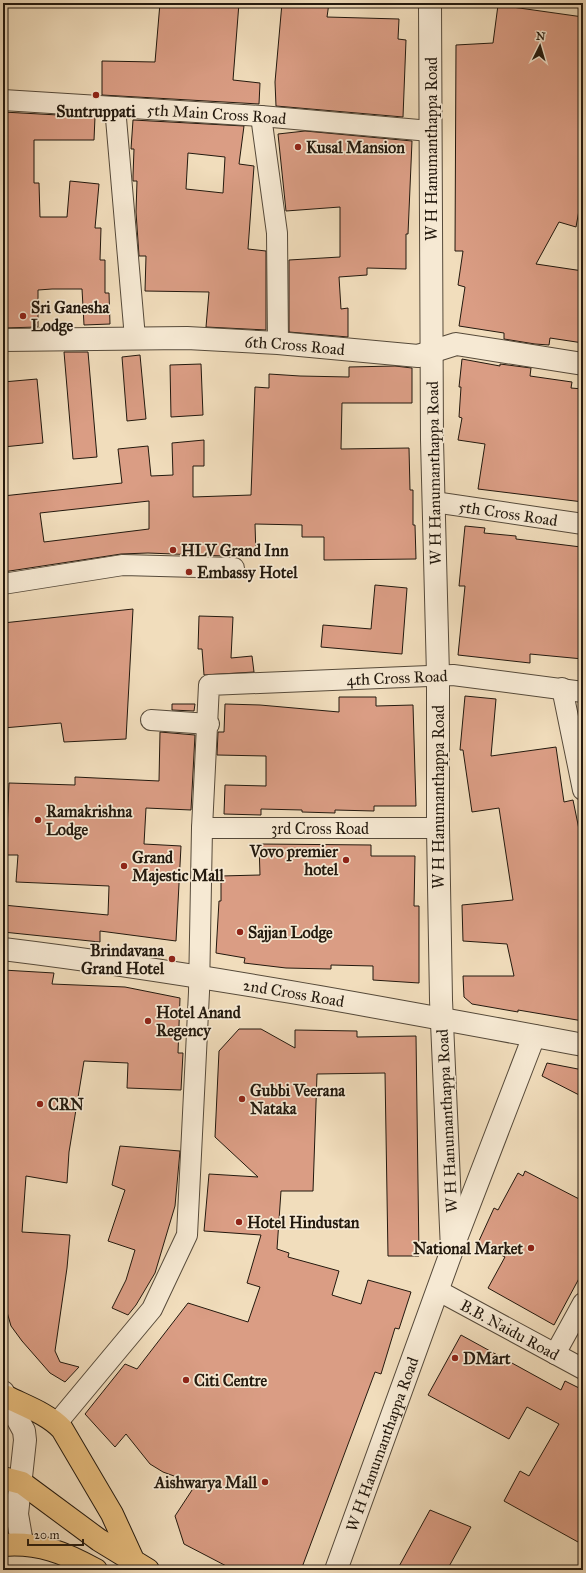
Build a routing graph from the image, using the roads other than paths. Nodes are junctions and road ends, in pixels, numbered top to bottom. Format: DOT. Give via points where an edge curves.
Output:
graph roads {
  1 [pos="430,3"];
  2 [pos="3,100"];
  3 [pos="115,107"];
  4 [pos="261,116"];
  5 [pos="430,132"];
  6 [pos="136,338"];
  7 [pos="3,340"];
  8 [pos="278,343"];
  9 [pos="433,350"];
  10 [pos="583,364"];
  11 [pos="434,502"];
  12 [pos="583,524"];
  13 [pos="234,568"];
  14 [pos="3,584"];
  15 [pos="438,675"];
  16 [pos="562,688"];
  17 [pos="583,692"];
  18 [pos="151,720"];
  19 [pos="209,724"];
  20 [pos="583,790"];
  21 [pos="202,828"];
  22 [pos="438,828"];
  23 [pos="3,949"];
  24 [pos="200,976"];
  25 [pos="442,1018"];
  26 [pos="534,1036"];
  27 [pos="583,1045"];
  28 [pos="452,1250"];
  29 [pos="437,1290"];
  30 [pos="583,1303"];
  31 [pos="555,1354"];
  32 [pos="583,1369"];
  33 [pos="5,1394"];
  34 [pos="57,1423"];
  35 [pos="12,1481"];
  36 [pos="12,1544"];
  37 [pos="141,1566"];
  38 [pos="96,1570"];
  39 [pos="336,1570"];
  1 -- 5 [label="street, W H Hanumanthappa Road"];
  2 -- 3 [label="street, 5th Main Cross Road"];
  3 -- 4 [label="street, 5th Main Cross Road"];
  3 -- 6 [label="street"];
  4 -- 5 [label="street, 5th Main Cross Road"];
  4 -- 8 [label="street" via="277,233"];
  5 -- 9 [label="street, W H Hanumanthappa Road"];
  6 -- 7 [label="street, 6th Cross Road"];
  6 -- 8 [label="street, 6th Cross Road"];
  8 -- 9 [label="street, 6th Cross Road" via="418,356"];
  9 -- 10 [label="street, 6th Cross Road" via="456,344"];
  9 -- 11 [label="street, W H Hanumanthappa Road"];
  11 -- 12 [label="street, 5th Cross Road"];
  11 -- 15 [label="street, W H Hanumanthappa Road"];
  13 -- 14 [label="street" via="123,565"];
  15 -- 16 [label="street, 4th Cross Road"];
  15 -- 19 [label="street, 4th Cross Road" via="209,685"];
  15 -- 22 [label="street, W H Hanumanthappa Road"];
  16 -- 17 [label="street, 4th Cross Road"];
  16 -- 20 [label="street"];
  18 -- 19 [label="street"];
  19 -- 21 [label="street"];
  21 -- 22 [label="street, 3rd Cross Road"];
  21 -- 24 [label="street"];
  22 -- 25 [label="street, W H Hanumanthappa Road"];
  23 -- 24 [label="street, 2nd Cross Road"];
  24 -- 25 [label="street, 2nd Cross Road"];
  24 -- 34 [label="street" via="187,1236 152,1309"];
  25 -- 26 [label="street, 2nd Cross Road"];
  25 -- 28 [label="street, W H Hanumanthappa Road"];
  26 -- 27 [label="street, 2nd Cross Road"];
  26 -- 28 [label="street"];
  28 -- 29 [label="street, W H Hanumanthappa Road"];
  29 -- 31 [label="street, B.B. Naidu Road"];
  29 -- 39 [label="street, W H Hanumanthappa Road"];
  30 -- 31 [label="street"];
  31 -- 32 [label="street, B.B. Naidu Road"];
  33 -- 34 [label="main road"];
  33 -- 35 [label="street" via="24,1431 25,1440"];
  34 -- 37 [label="main road"];
  35 -- 36 [label="street" via="17,1514"];
  35 -- 37 [label="main road"];
  36 -- 38 [label="main road" via="48,1548"];
}
